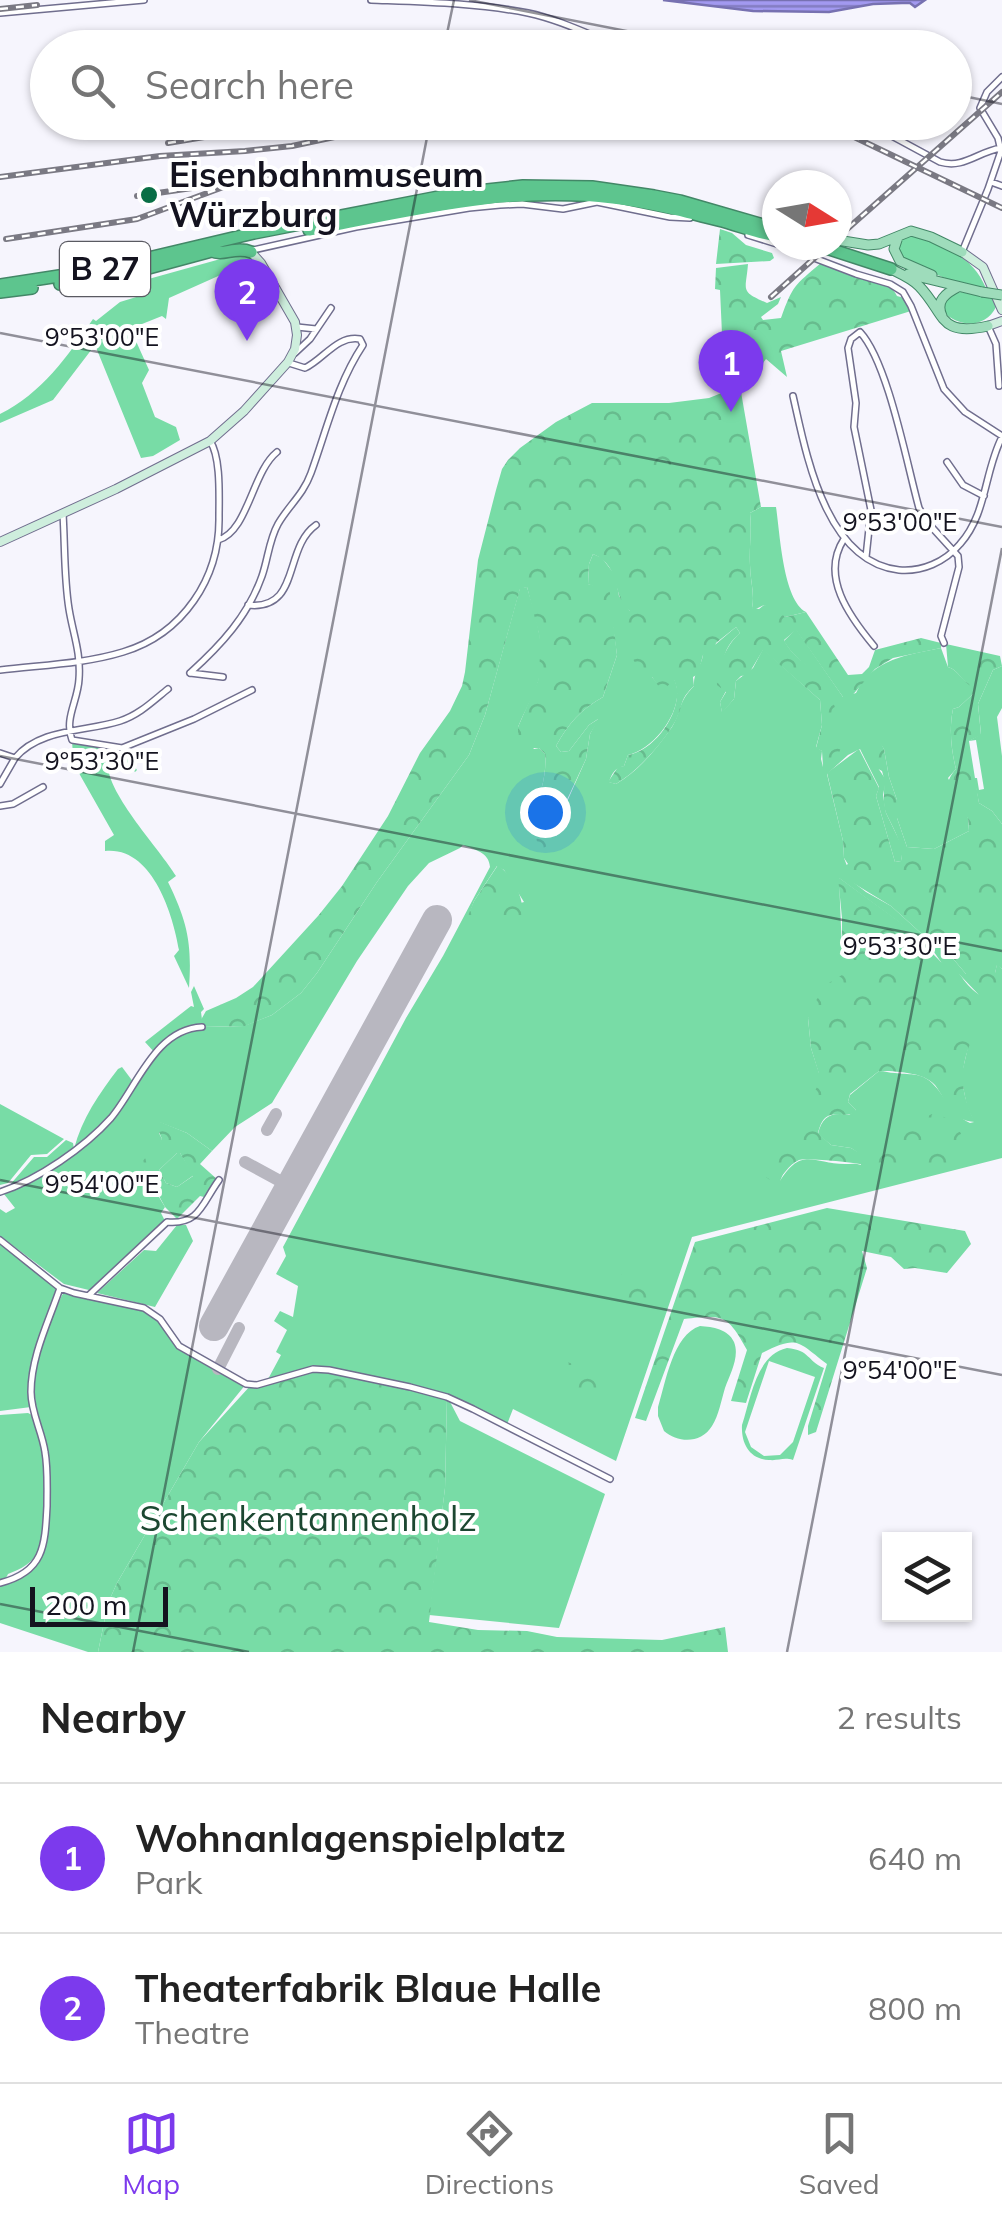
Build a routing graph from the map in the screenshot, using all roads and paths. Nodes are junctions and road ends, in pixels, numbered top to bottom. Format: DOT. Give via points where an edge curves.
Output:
graph roads {
  1 [pos="144,0"];
  2 [pos="372,0"];
  3 [pos="0,13"];
  4 [pos="581,30"];
  5 [pos="1002,78"];
  6 [pos="899,140"];
  7 [pos="1001,148"];
  8 [pos="991,182"];
  9 [pos="1002,186"];
  10 [pos="762,233"];
  11 [pos="762,234"];
  12 [pos="762,235"];
  13 [pos="898,236"];
  14 [pos="852,242"];
  15 [pos="210,247"];
  16 [pos="251,252"];
  17 [pos="962,252"];
  18 [pos="852,256"];
  19 [pos="822,260"];
  20 [pos="891,269"];
  21 [pos="996,282"];
  22 [pos="0,284"];
  23 [pos="953,286"];
  24 [pos="0,292"];
  25 [pos="1002,295"];
  26 [pos="330,308"];
  27 [pos="1002,309"];
  28 [pos="943,319"];
  29 [pos="1002,322"];
  30 [pos="988,326"];
  31 [pos="297,327"];
  32 [pos="316,329"];
  33 [pos="290,359"];
  34 [pos="999,386"];
  35 [pos="793,396"];
  36 [pos="1002,437"];
  37 [pos="210,441"];
  38 [pos="277,452"];
  39 [pos="947,462"];
  40 [pos="984,496"];
  41 [pos="63,514"];
  42 [pos="316,526"];
  43 [pos="844,539"];
  44 [pos="218,540"];
  45 [pos="0,542"];
  46 [pos="954,550"];
  47 [pos="866,557"];
  48 [pos="248,605"];
  49 [pos="944,644"];
  50 [pos="874,646"];
  51 [pos="80,660"];
  52 [pos="0,670"];
  53 [pos="223,677"];
  54 [pos="168,689"];
  55 [pos="252,690"];
  56 [pos="69,732"];
  57 [pos="0,752"];
  58 [pos="15,758"];
  59 [pos="0,784"];
  60 [pos="43,788"];
  61 [pos="0,806"];
  62 [pos="202,1028"];
  63 [pos="219,1180"];
  64 [pos="0,1192"];
  65 [pos="0,1240"];
  66 [pos="60,1288"];
  67 [pos="88,1296"];
  68 [pos="610,1479"];
  69 [pos="0,1583"];
  1 -- 3 [label="street"];
  2 -- 4 [label="street" via="529,14"];
  5 -- 7 [label="street" via="980,108"];
  6 -- 7 [label="street" via="953,165"];
  7 -- 8 [label="street"];
  8 -- 9 [label="street"];
  8 -- 17 [label="street"];
  10 -- 15 [label="highway, B 27" via="680,201 592,187 522,186 459,193"];
  11 -- 15 [label="highway, B 27" via="633,200 526,194"];
  12 -- 16 [label="street" via="591,202 563,209 522,204 356,227"];
  13 -- 14 [label="main road" via="880,244"];
  13 -- 17 [label="main road" via="918,232"];
  13 -- 23 [label="main road" via="894,249 900,261"];
  15 -- 16 [label="highway" via="217,253"];
  15 -- 22 [label="highway, B 27"];
  15 -- 24 [label="highway, B 27" via="98,279"];
  16 -- 31 [label="street"];
  17 -- 21 [label="street"];
  18 -- 20 [label="highway"];
  19 -- 36 [label="street" via="903,292 944,389"];
  20 -- 23 [label="main road"];
  20 -- 28 [label="main road" via="918,286"];
  21 -- 27 [label="street"];
  23 -- 25 [label="main road, bridge"];
  23 -- 28 [label="main road" via="941,301"];
  26 -- 32 [label="street"];
  28 -- 30 [label="main road" via="956,329"];
  29 -- 30 [label="street"];
  30 -- 34 [label="street"];
  31 -- 32 [label="street"];
  31 -- 33 [label="street"];
  32 -- 33 [label="street"];
  33 -- 37 [label="street"];
  33 -- 48 [label="street" via="305,368 352,337 363,345 332,408 305,490 277,524"];
  35 -- 43 [label="street" via="820,494"];
  36 -- 40 [label="street"];
  37 -- 41 [label="street"];
  37 -- 44 [label="street"];
  38 -- 44 [label="street" via="235,530"];
  39 -- 40 [label="street" via="963,484"];
  40 -- 46 [label="street" via="970,532"];
  41 -- 45 [label="street"];
  41 -- 51 [label="street"];
  42 -- 48 [label="street" via="299,546 278,599"];
  43 -- 47 [label="street"];
  43 -- 50 [label="street" via="834,565 839,587"];
  44 -- 51 [label="street" via="210,574 185,613 126,651"];
  46 -- 47 [label="street" via="937,564 912,570 890,569"];
  46 -- 47 [label="street" via="919,508 880,369 860,332 848,348 854,428 871,510"];
  46 -- 49 [label="street" via="959,566 940,636"];
  48 -- 53 [label="street" via="221,646 190,674"];
  51 -- 52 [label="street"];
  51 -- 56 [label="street"];
  54 -- 56 [label="street" via="123,720"];
  55 -- 56 [label="street" via="122,748 72,740"];
  56 -- 58 [label="street" via="42,739"];
  57 -- 58 [label="street"];
  58 -- 59 [label="street"];
  60 -- 61 [label="street"];
  62 -- 64 [label="street" via="183,1031 156,1052 110,1118 74,1150"];
  63 -- 67 [label="street" via="190,1220 167,1222"];
  65 -- 66 [label="street"];
  66 -- 67 [label="street"];
  66 -- 69 [label="street" via="32,1380 47,1465 45,1537 35,1564"];
  67 -- 68 [label="street" via="144,1308 179,1346 246,1384 313,1369 448,1398"];
}
